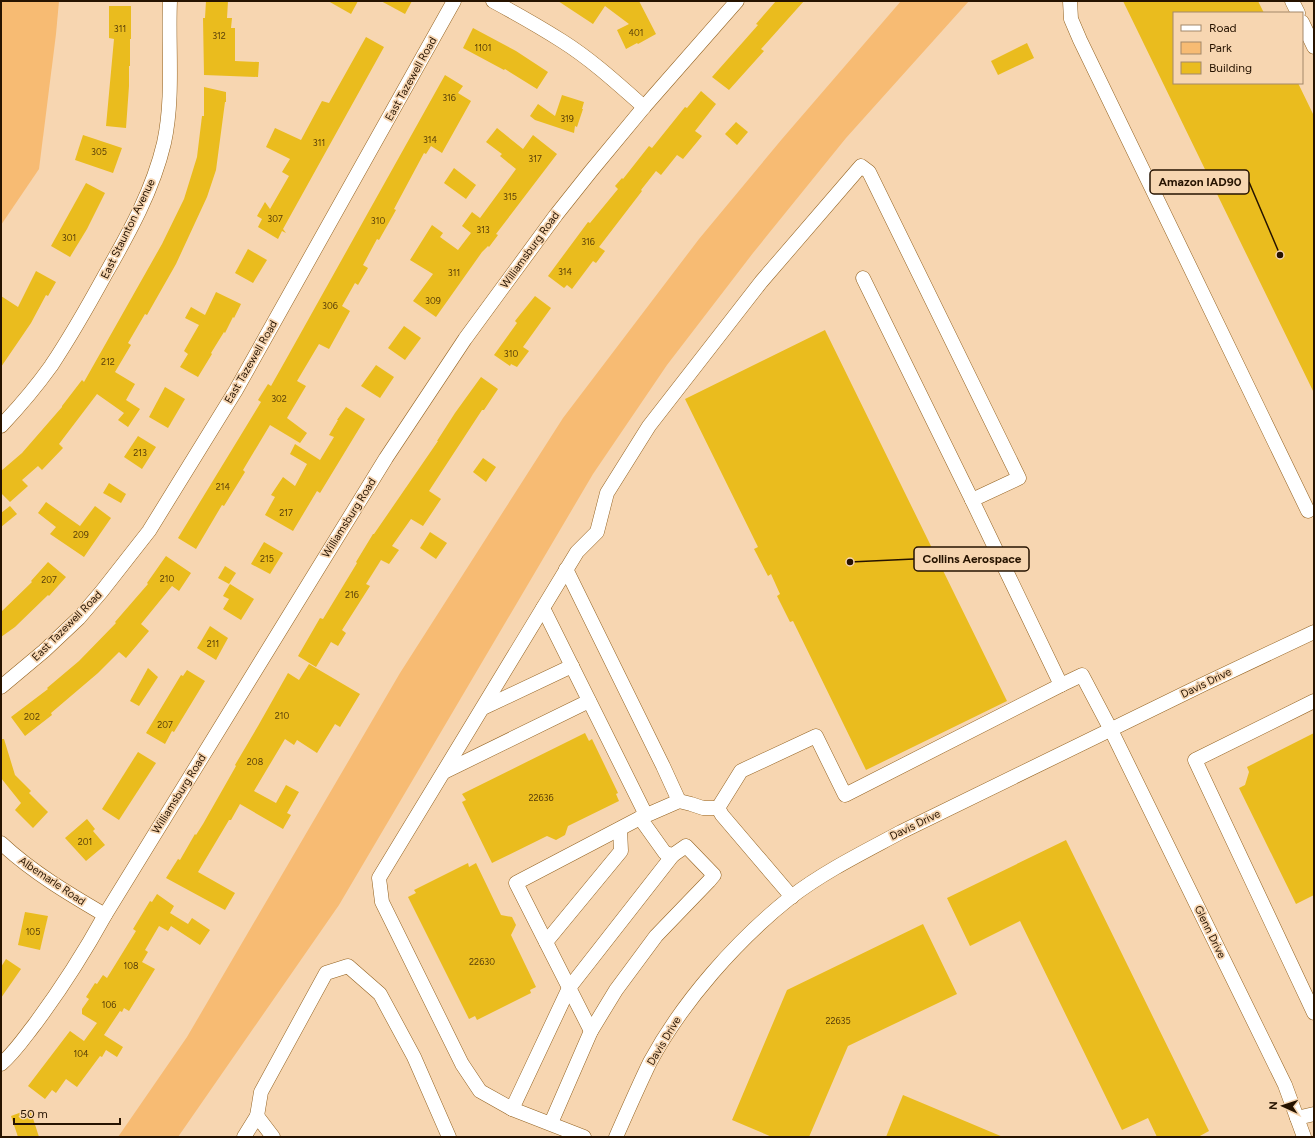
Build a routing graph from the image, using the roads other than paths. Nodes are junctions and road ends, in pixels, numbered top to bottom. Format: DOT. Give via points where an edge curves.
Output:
graph roads {
  1 [pos="170,1"];
  2 [pos="454,1"];
  3 [pos="493,1"];
  4 [pos="737,1"];
  5 [pos="1070,1"];
  6 [pos="1292,1"];
  7 [pos="1298,12"];
  8 [pos="1303,24"];
  9 [pos="1314,47"];
  10 [pos="644,107"];
  11 [pos="863,278"];
  12 [pos="1,426"];
  13 [pos="972,500"];
  14 [pos="1312,514"];
  15 [pos="566,569"];
  16 [pos="544,608"];
  17 [pos="1314,632"];
  18 [pos="572,666"];
  19 [pos="1061,685"];
  20 [pos="1,687"];
  21 [pos="590,701"];
  22 [pos="1314,701"];
  23 [pos="483,708"];
  24 [pos="1111,730"];
  25 [pos="444,772"];
  26 [pos="678,801"];
  27 [pos="718,808"];
  28 [pos="643,817"];
  29 [pos="620,829"];
  30 [pos="1,843"];
  31 [pos="673,855"];
  32 [pos="792,897"];
  33 [pos="105,915"];
  34 [pos="546,942"];
  35 [pos="569,988"];
  36 [pos="1314,1013"];
  37 [pos="591,1031"];
  38 [pos="1,1064"];
  39 [pos="512,1109"];
  40 [pos="1314,1114"];
  41 [pos="257,1116"];
  42 [pos="1297,1118"];
  43 [pos="551,1123"];
  44 [pos="244,1137"];
  45 [pos="272,1137"];
  46 [pos="449,1137"];
  47 [pos="584,1137"];
  48 [pos="616,1137"];
  49 [pos="1304,1137"];
  1 -- 12 [label="street, East Staunton Avenue" via="167,124 150,188 121,247 73,333 51,367"];
  2 -- 20 [label="street, East Tazewell Road" via="236,390 148,531 79,618"];
  3 -- 10 [label="street" via="564,42 598,67"];
  4 -- 10 [label="street, Williamsburg Road"];
  5 -- 14 [label="street" via="1071,19 1080,40"];
  6 -- 7 [label="street"];
  8 -- 9 [label="street"];
  10 -- 33 [label="street, Williamsburg Road" via="556,215 465,339 386,458"];
  11 -- 13 [label="street"];
  13 -- 15 [label="street" via="1018,478 869,172 861,166 761,282 649,426 606,493 597,532 577,552"];
  13 -- 19 [label="street"];
  15 -- 16 [label="street"];
  15 -- 26 [label="street"];
  16 -- 18 [label="street"];
  16 -- 23 [label="street"];
  17 -- 24 [label="street, Davis Drive"];
  18 -- 21 [label="street"];
  18 -- 23 [label="street"];
  19 -- 24 [label="street, Glenn Drive" via="1082,675"];
  19 -- 27 [label="street" via="845,795 816,736 741,771"];
  21 -- 25 [label="street"];
  21 -- 28 [label="street"];
  22 -- 36 [label="street" via="1195,760"];
  23 -- 25 [label="street"];
  24 -- 32 [label="street, Davis Drive" via="858,854"];
  24 -- 42 [label="street, Glenn Drive" via="1285,1085"];
  25 -- 39 [label="street" via="379,878 382,902 462,1064 480,1091"];
  26 -- 27 [label="street" via="703,808"];
  26 -- 28 [label="street"];
  27 -- 32 [label="street"];
  28 -- 29 [label="street"];
  28 -- 31 [label="street" via="665,853"];
  29 -- 34 [label="street" via="621,851"];
  29 -- 34 [label="street" via="516,883"];
  30 -- 33 [label="street, Albemarle Road" via="27,865"];
  31 -- 35 [label="street"];
  31 -- 37 [label="street" via="686,846 714,875 656,936 616,990"];
  32 -- 48 [label="street, Davis Drive" via="734,950 690,1001 651,1062"];
  33 -- 38 [label="street, Williamsburg Road" via="77,964 48,1007 12,1054"];
  34 -- 35 [label="street"];
  35 -- 37 [label="street"];
  35 -- 39 [label="street"];
  37 -- 43 [label="street"];
  39 -- 43 [label="street"];
  40 -- 42 [label="street"];
  41 -- 44 [label="street"];
  41 -- 45 [label="street"];
  41 -- 46 [label="street" via="261,1092 326,973 348,966 380,994 414,1057"];
  42 -- 49 [label="street, Glenn Drive"];
  43 -- 47 [label="street"];
}
